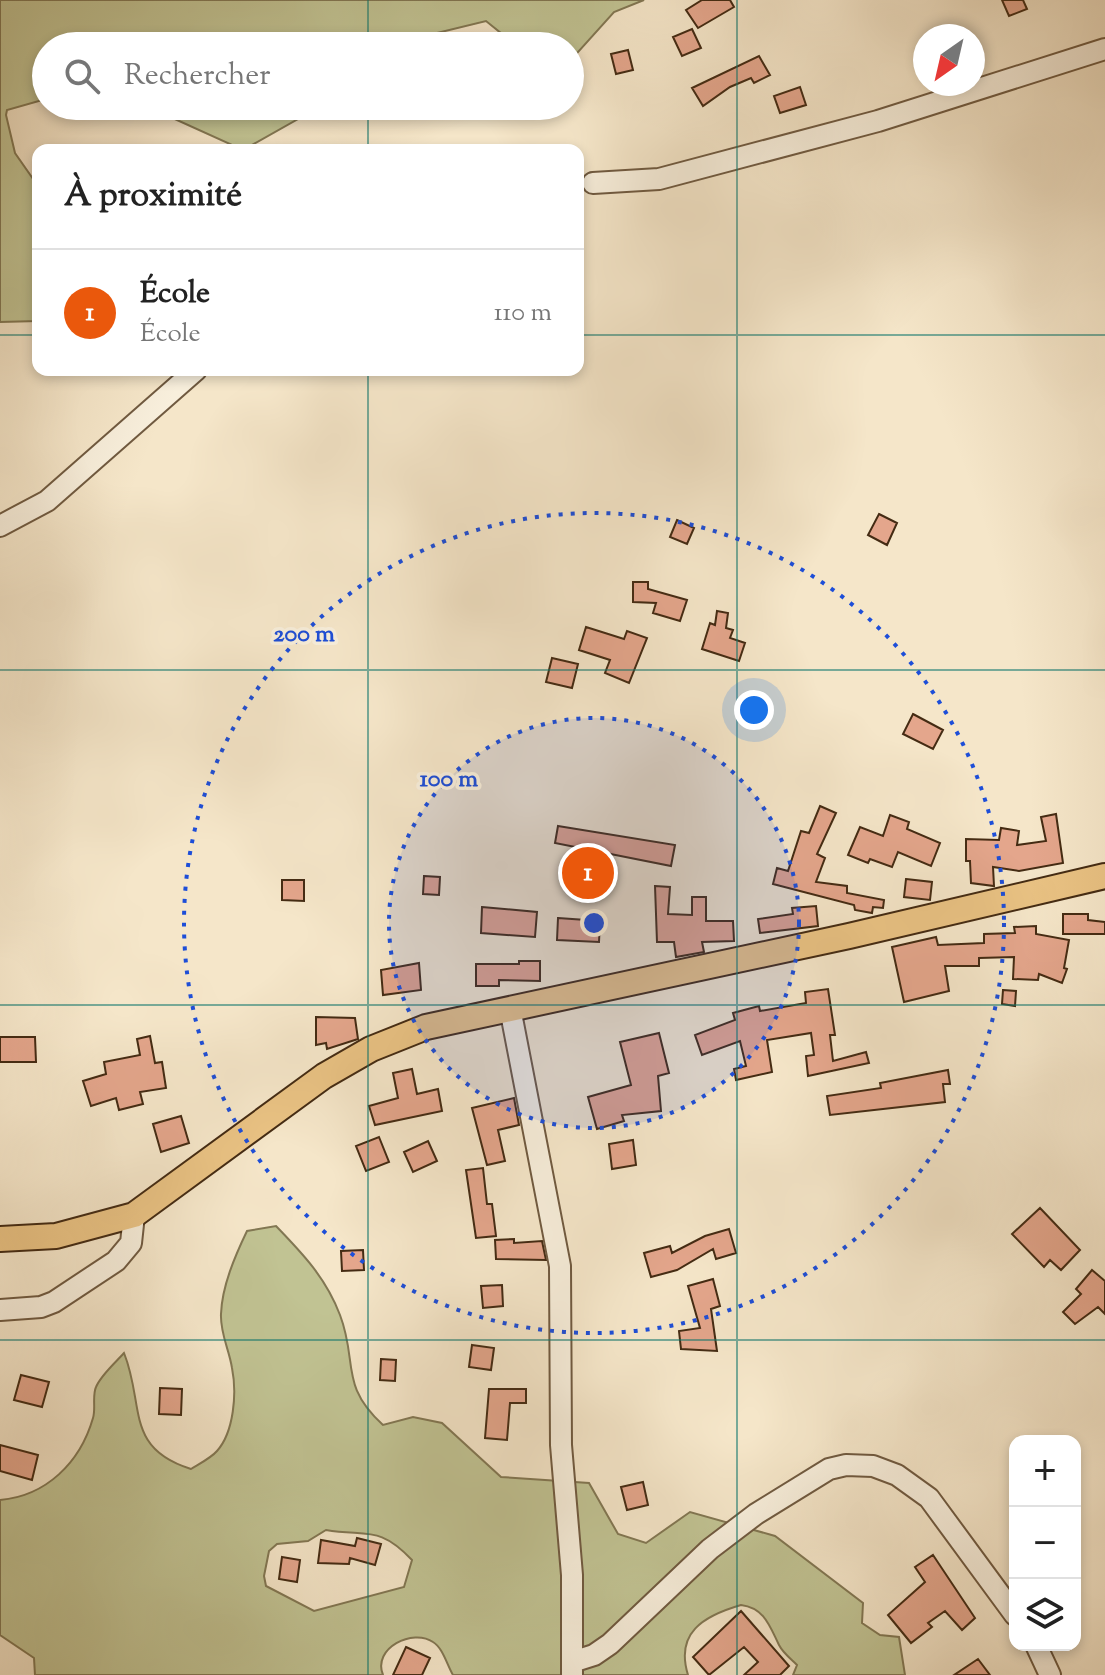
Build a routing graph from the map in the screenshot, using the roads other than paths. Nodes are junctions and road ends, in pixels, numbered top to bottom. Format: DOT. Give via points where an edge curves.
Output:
graph roads {
  1 [pos="1105,49"];
  2 [pos="593,183"];
  3 [pos="189,376"];
  4 [pos="0,526"];
  5 [pos="1105,876"];
  6 [pos="510,1008"];
  7 [pos="134,1215"];
  8 [pos="0,1239"];
  9 [pos="0,1310"];
  10 [pos="1009,1607"];
  11 [pos="1039,1651"];
  12 [pos="572,1668"];
  13 [pos="1050,1675"];
  1 -- 2 [label="street" via="878,121 659,179"];
  3 -- 4 [label="street" via="47,501"];
  5 -- 6 [label="main road"];
  6 -- 7 [label="main road" via="426,1027 350,1060"];
  6 -- 12 [label="street" via="560,1266 561,1445 572,1575"];
  7 -- 8 [label="main road" via="56,1236"];
  7 -- 9 [label="street" via="131,1243 116,1261 54,1302"];
  10 -- 12 [label="street" via="929,1498 897,1475 873,1466 846,1465 829,1469 756,1514 601,1651"];
  11 -- 13 [label="street"];
}
